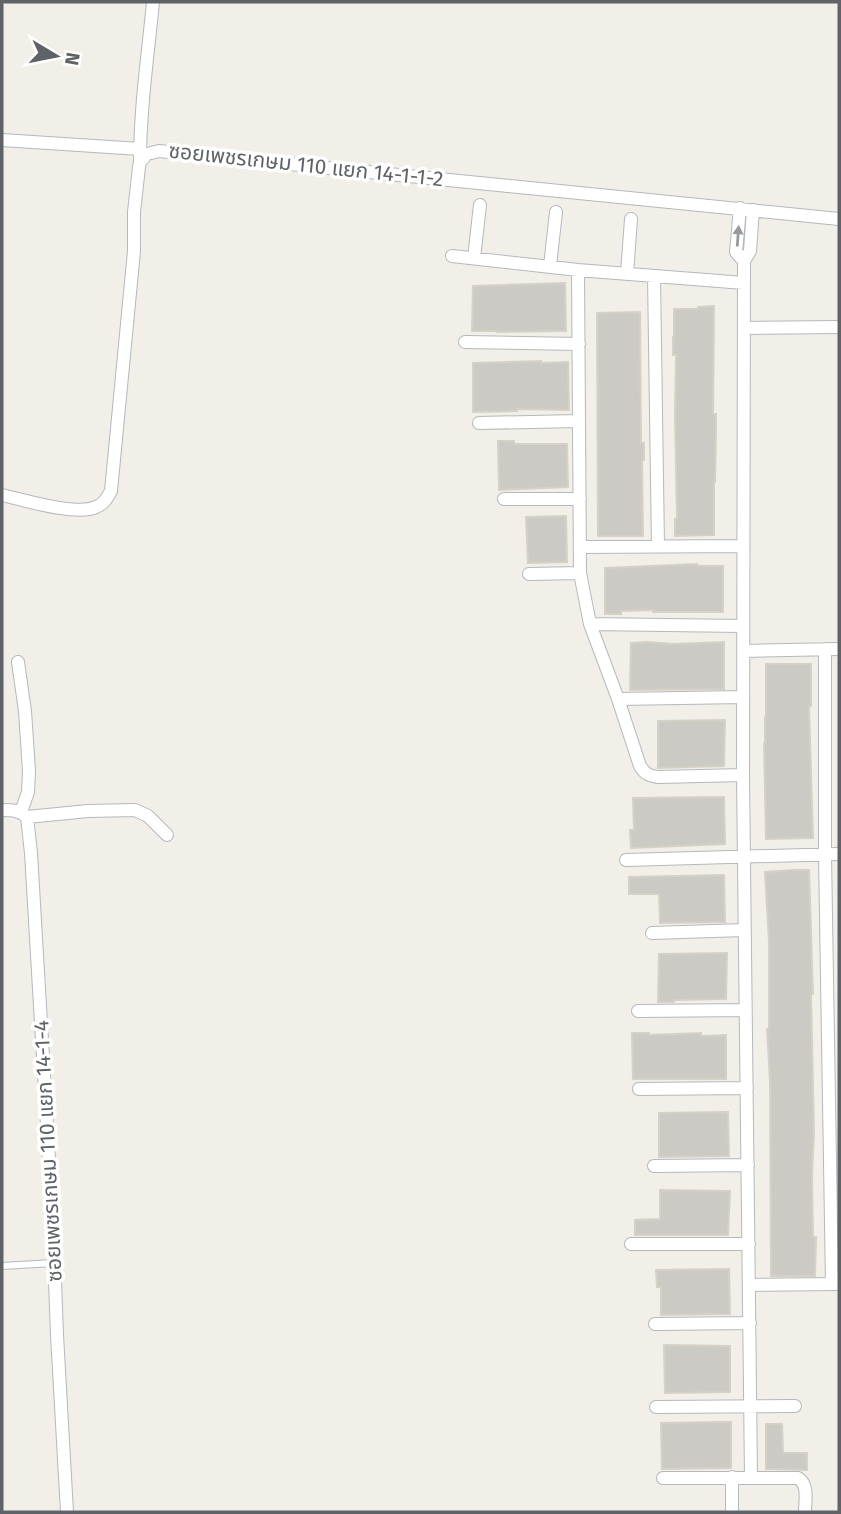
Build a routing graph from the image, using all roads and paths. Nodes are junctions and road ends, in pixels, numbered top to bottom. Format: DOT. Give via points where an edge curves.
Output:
graph roads {
  1 [pos="153,2"];
  2 [pos="2,140"];
  3 [pos="140,155"];
  4 [pos="480,205"];
  5 [pos="740,208"];
  6 [pos="753,210"];
  7 [pos="556,212"];
  8 [pos="631,219"];
  9 [pos="839,219"];
  10 [pos="452,256"];
  11 [pos="474,258"];
  12 [pos="744,261"];
  13 [pos="550,266"];
  14 [pos="578,270"];
  15 [pos="627,274"];
  16 [pos="654,276"];
  17 [pos="744,283"];
  18 [pos="839,327"];
  19 [pos="744,328"];
  20 [pos="466,342"];
  21 [pos="579,344"];
  22 [pos="578,421"];
  23 [pos="479,423"];
  24 [pos="2,495"];
  25 [pos="504,499"];
  26 [pos="580,499"];
  27 [pos="658,546"];
  28 [pos="743,546"];
  29 [pos="580,547"];
  30 [pos="529,573"];
  31 [pos="580,573"];
  32 [pos="590,624"];
  33 [pos="743,626"];
  34 [pos="825,649"];
  35 [pos="839,649"];
  36 [pos="744,652"];
  37 [pos="18,662"];
  38 [pos="743,697"];
  39 [pos="618,699"];
  40 [pos="743,775"];
  41 [pos="2,810"];
  42 [pos="24,815"];
  43 [pos="167,835"];
  44 [pos="824,855"];
  45 [pos="839,855"];
  46 [pos="744,856"];
  47 [pos="626,860"];
  48 [pos="744,930"];
  49 [pos="652,933"];
  50 [pos="746,1010"];
  51 [pos="638,1011"];
  52 [pos="747,1088"];
  53 [pos="639,1089"];
  54 [pos="748,1165"];
  55 [pos="654,1166"];
  56 [pos="631,1244"];
  57 [pos="749,1244"];
  58 [pos="54,1263"];
  59 [pos="2,1266"];
  60 [pos="836,1284"];
  61 [pos="749,1285"];
  62 [pos="750,1323"];
  63 [pos="655,1324"];
  64 [pos="750,1405"];
  65 [pos="795,1406"];
  66 [pos="656,1407"];
  67 [pos="732,1477"];
  68 [pos="751,1477"];
  69 [pos="663,1478"];
  70 [pos="67,1512"];
  71 [pos="732,1512"];
  72 [pos="805,1512"];
  1 -- 3 [label="street"];
  2 -- 3 [label="street"];
  3 -- 5 [label="street, ซอยเพชรเกษม 110 แยก 14-1-1-2" via="159,151"];
  3 -- 24 [label="street, ซอยเพชรเกษม 110 แยก 14-1-1-2" via="111,491 103,503 80,510"];
  4 -- 11 [label="street"];
  5 -- 6 [label="street, ซอยเพชรเกษม 110 แยก 14-1-1-2"];
  12 -- 5 [label="street, one-way" via="737,252"];
  6 -- 9 [label="street, ซอยเพชรเกษม 110 แยก 14-1-1-2"];
  6 -- 12 [label="street" via="750,251"];
  7 -- 13 [label="street"];
  8 -- 15 [label="street"];
  10 -- 11 [label="street"];
  11 -- 13 [label="street"];
  12 -- 17 [label="street"];
  13 -- 14 [label="street"];
  14 -- 15 [label="street"];
  14 -- 21 [label="street"];
  15 -- 16 [label="street"];
  16 -- 17 [label="street"];
  16 -- 27 [label="street"];
  17 -- 19 [label="street"];
  18 -- 19 [label="street"];
  19 -- 28 [label="street"];
  20 -- 21 [label="street"];
  21 -- 22 [label="street"];
  22 -- 23 [label="street"];
  22 -- 26 [label="street"];
  25 -- 26 [label="street"];
  26 -- 29 [label="street"];
  27 -- 28 [label="street"];
  27 -- 29 [label="street"];
  28 -- 33 [label="street"];
  29 -- 31 [label="street"];
  30 -- 31 [label="street"];
  31 -- 32 [label="street"];
  32 -- 33 [label="street"];
  32 -- 39 [label="street"];
  33 -- 36 [label="street"];
  34 -- 35 [label="street"];
  34 -- 36 [label="street"];
  34 -- 44 [label="street"];
  36 -- 38 [label="street"];
  37 -- 42 [label="street, ซอยเพชรเกษม 110 แยก 14-1-4" via="29,771"];
  38 -- 39 [label="street"];
  38 -- 40 [label="street"];
  39 -- 40 [label="street" via="645,773 659,777"];
  40 -- 46 [label="street"];
  41 -- 42 [label="street"];
  42 -- 43 [label="street" via="135,810"];
  42 -- 58 [label="street, ซอยเพชรเกษม 110 แยก 14-1-4" via="37,938"];
  44 -- 45 [label="street"];
  44 -- 46 [label="street"];
  44 -- 60 [label="street"];
  46 -- 47 [label="street"];
  46 -- 48 [label="street"];
  48 -- 49 [label="street"];
  48 -- 50 [label="street"];
  50 -- 51 [label="street"];
  50 -- 52 [label="street"];
  52 -- 53 [label="street"];
  52 -- 54 [label="street"];
  54 -- 55 [label="street"];
  54 -- 57 [label="street"];
  56 -- 57 [label="street"];
  57 -- 61 [label="street"];
  58 -- 59 [label="lane"];
  58 -- 70 [label="street, ซอยเพชรเกษม 110 แยก 14-1-4"];
  60 -- 61 [label="street"];
  61 -- 62 [label="street"];
  62 -- 63 [label="street"];
  62 -- 64 [label="street"];
  64 -- 65 [label="street"];
  64 -- 66 [label="street"];
  64 -- 68 [label="street"];
  67 -- 68 [label="street"];
  67 -- 69 [label="street"];
  67 -- 71 [label="street"];
  68 -- 72 [label="street" via="803,1481"];
}
